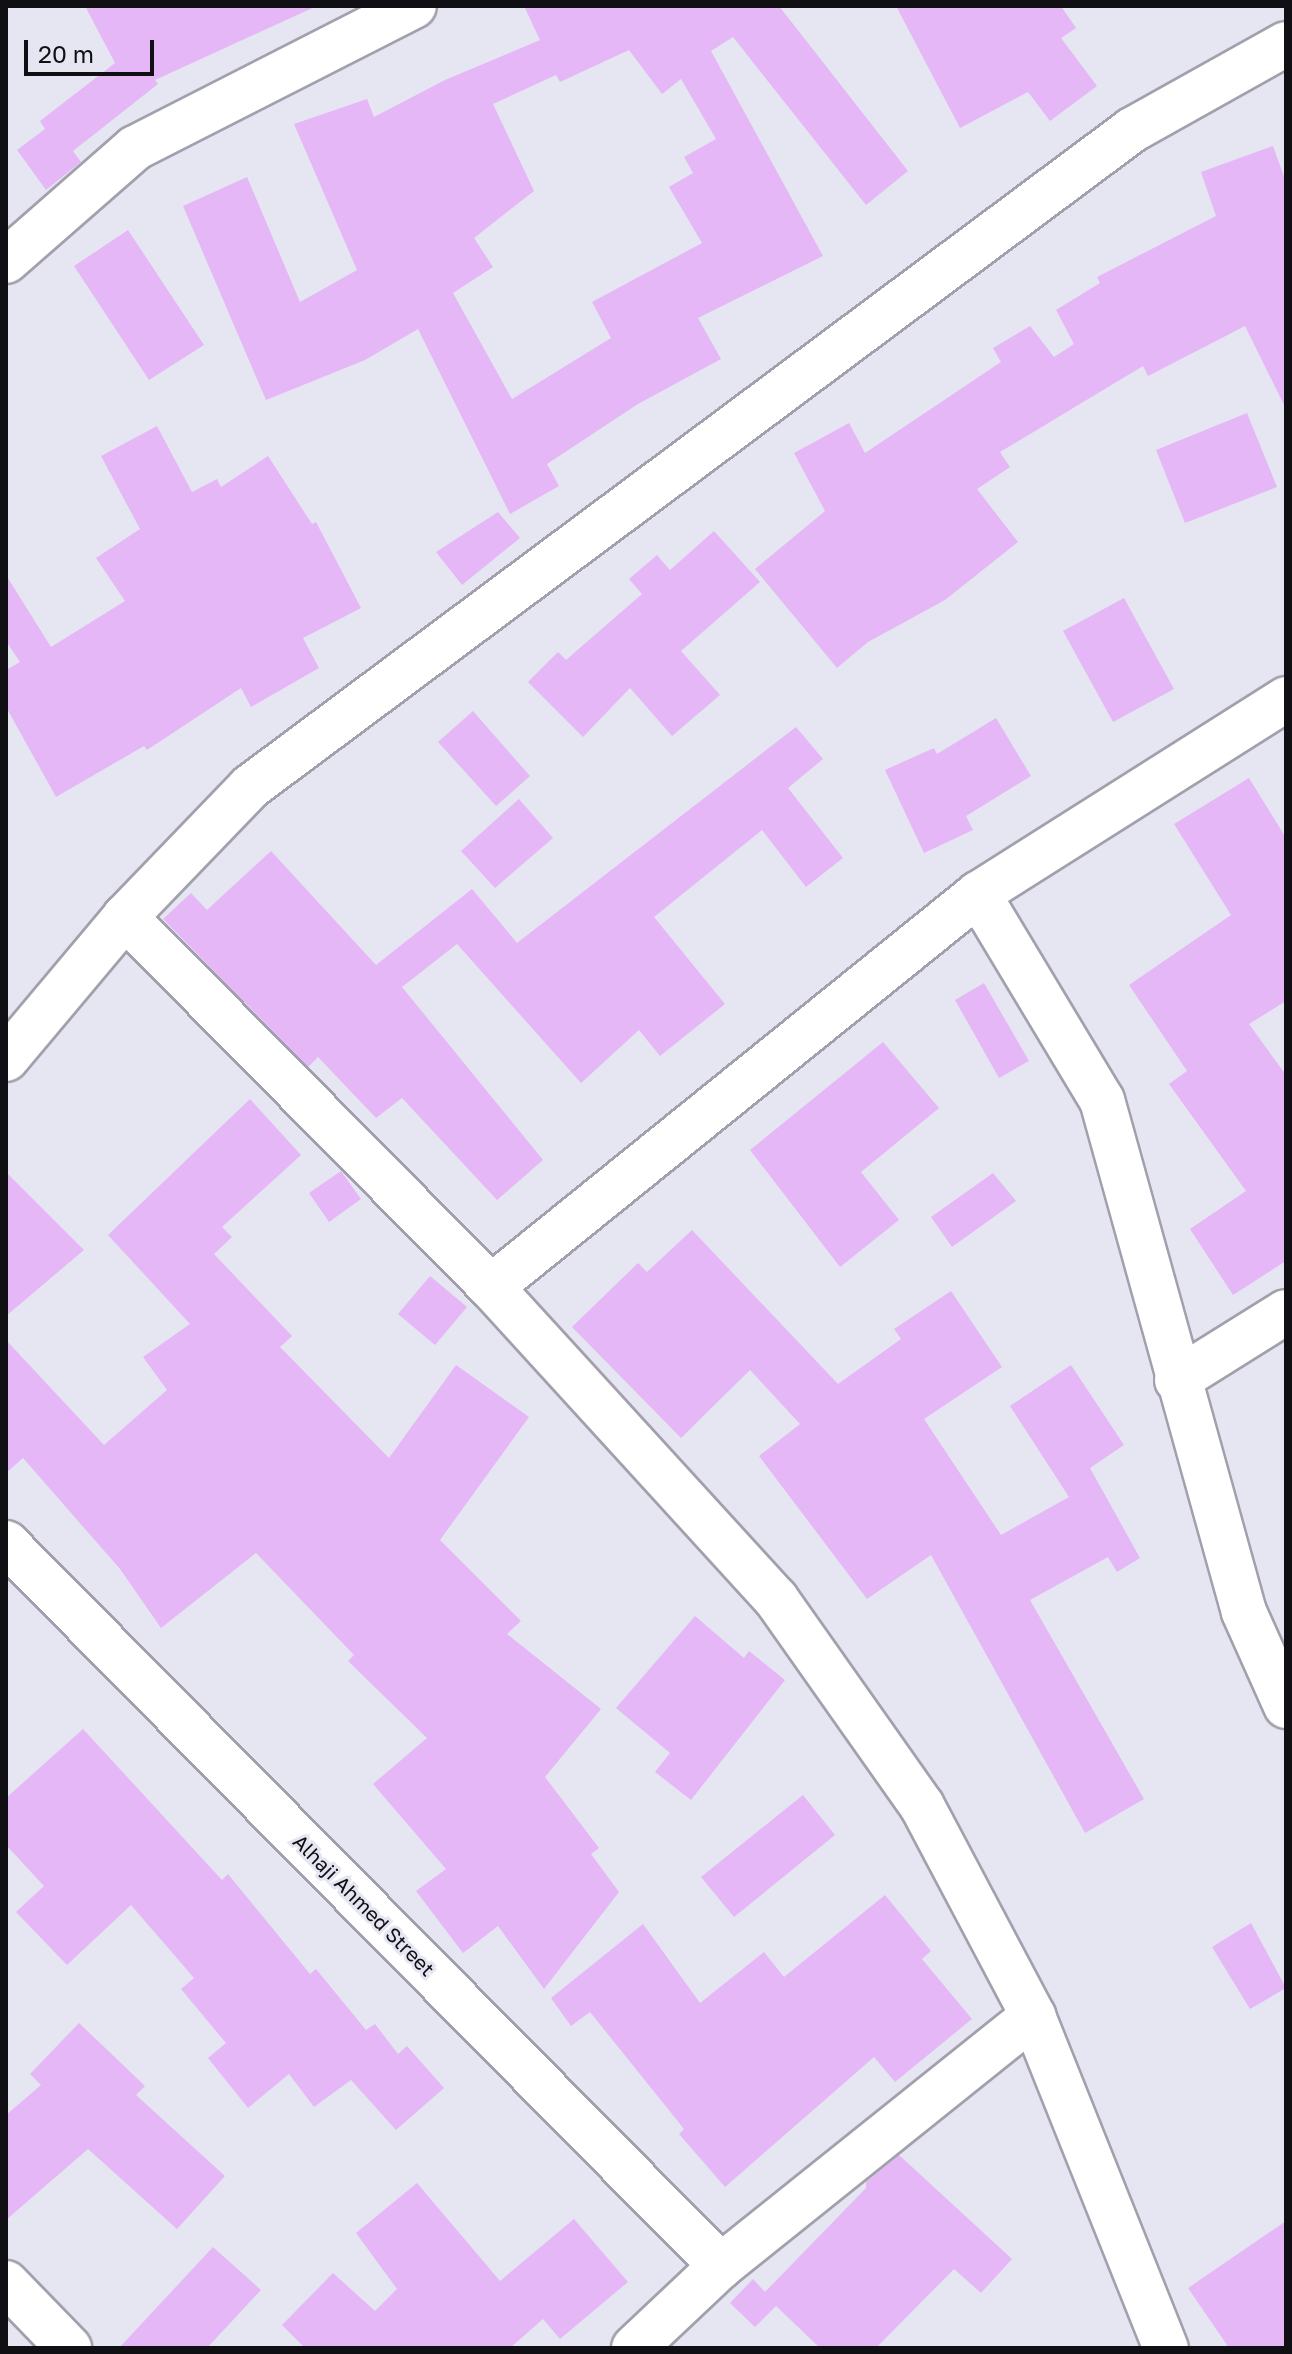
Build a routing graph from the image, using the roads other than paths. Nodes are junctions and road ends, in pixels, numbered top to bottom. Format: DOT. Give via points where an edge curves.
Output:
graph roads {
  1 [pos="414,6"];
  2 [pos="1286,44"];
  3 [pos="6,261"];
  4 [pos="1286,699"];
  5 [pos="978,894"];
  6 [pos="125,917"];
  7 [pos="6,1059"];
  8 [pos="491,1287"];
  9 [pos="1286,1312"];
  10 [pos="1177,1380"];
  11 [pos="6,1543"];
  12 [pos="1286,1706"];
  13 [pos="1033,2016"];
  14 [pos="721,2266"];
  15 [pos="6,2283"];
  16 [pos="69,2348"];
  17 [pos="634,2348"];
  18 [pos="1166,2348"];
  1 -- 3 [label="street" via="135,148"];
  2 -- 6 [label="street" via="1132,130 262,777"];
  4 -- 5 [label="street"];
  5 -- 8 [label="street"];
  5 -- 10 [label="street" via="1102,1100"];
  6 -- 7 [label="street"];
  6 -- 8 [label="street"];
  8 -- 13 [label="street" via="776,1599 922,1806"];
  9 -- 10 [label="street"];
  10 -- 12 [label="street" via="1244,1612"];
  11 -- 14 [label="street, Alhaji Ahmed Street"];
  13 -- 14 [label="street"];
  13 -- 18 [label="street"];
  14 -- 17 [label="street"];
  15 -- 16 [label="street"];
}
